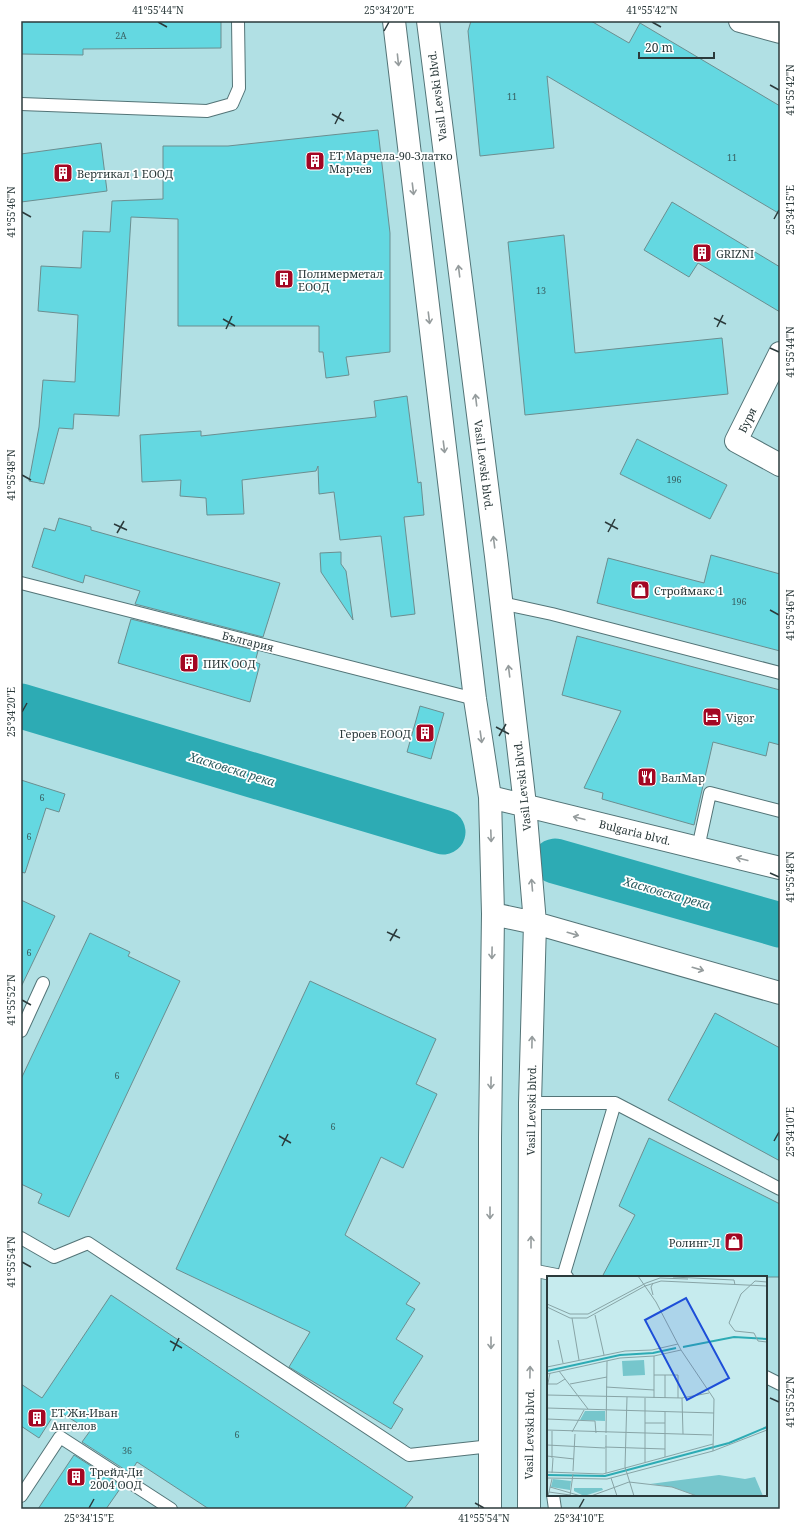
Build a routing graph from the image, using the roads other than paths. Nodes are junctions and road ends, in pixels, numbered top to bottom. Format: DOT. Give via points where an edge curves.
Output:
graph roads {
  1 [pos="238,21"];
  2 [pos="394,21"];
  3 [pos="428,21"];
  4 [pos="740,21"];
  5 [pos="780,32"];
  6 [pos="21,104"];
  7 [pos="780,353"];
  8 [pos="780,465"];
  9 [pos="21,583"];
  10 [pos="501,604"];
  11 [pos="780,673"];
  12 [pos="475,699"];
  13 [pos="490,797"];
  14 [pos="525,805"];
  15 [pos="780,811"];
  16 [pos="698,848"];
  17 [pos="780,868"];
  18 [pos="493,914"];
  19 [pos="535,923"];
  20 [pos="43,983"];
  21 [pos="780,993"];
  22 [pos="21,1031"];
  23 [pos="530,1103"];
  24 [pos="614,1103"];
  25 [pos="780,1189"];
  26 [pos="21,1238"];
  27 [pos="531,1270"];
  28 [pos="564,1276"];
  29 [pos="767,1378"];
  30 [pos="780,1384"];
  31 [pos="491,1446"];
  32 [pos="21,1496"];
  33 [pos="553,1496"];
  34 [pos="172,1509"];
  35 [pos="490,1509"];
  36 [pos="529,1509"];
  37 [pos="556,1509"];
  1 -- 6 [label="lane" via="239,88 232,104 208,111"];
  2 -- 12 [label="main road, one-way"];
  10 -- 3 [label="main road, Vasil Levski blvd., one-way"];
  4 -- 5 [label="main road"];
  7 -- 8 [label="main road, Буря" via="736,441"];
  9 -- 12 [label="lane, България"];
  10 -- 11 [label="lane" via="552,614"];
  14 -- 10 [label="main road, Vasil Levski blvd., one-way"];
  12 -- 13 [label="main road, one-way"];
  13 -- 14 [label="main road, Bulgaria blvd."];
  13 -- 18 [label="main road, one-way"];
  16 -- 14 [label="main road, Bulgaria blvd., one-way"];
  19 -- 14 [label="main road, Vasil Levski blvd., one-way"];
  15 -- 16 [label="lane" via="710,793"];
  17 -- 16 [label="main road, Bulgaria blvd., one-way"];
  18 -- 19 [label="main road"];
  18 -- 31 [label="main road, one-way" via="490,1138"];
  19 -- 21 [label="main road, one-way"];
  23 -- 19 [label="main road, Vasil Levski blvd., one-way"];
  20 -- 22 [label="lane"];
  23 -- 24 [label="lane"];
  27 -- 23 [label="main road, Vasil Levski blvd., one-way"];
  24 -- 25 [label="lane"];
  24 -- 28 [label="lane"];
  26 -- 31 [label="lane" via="54,1257 88,1243 409,1455"];
  27 -- 28 [label="lane"];
  36 -- 27 [label="main road, Vasil Levski blvd., one-way"];
  29 -- 30 [label="lane"];
  31 -- 35 [label="main road"];
  32 -- 34 [label="lane" via="60,1437"];
  33 -- 37 [label="lane"];
}
